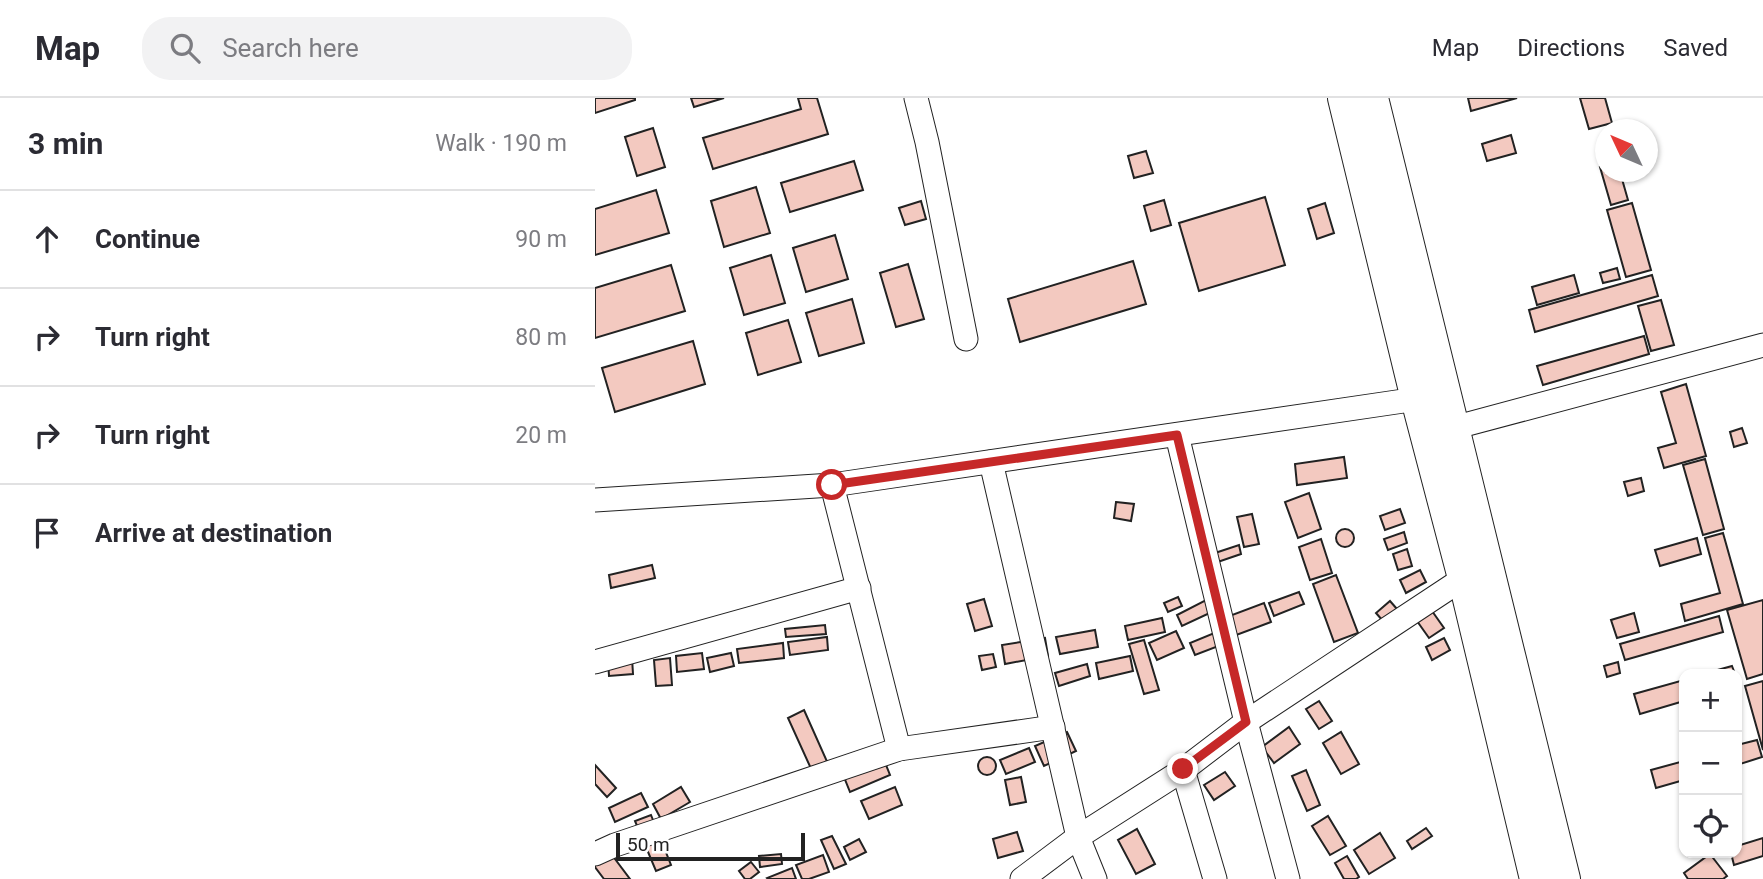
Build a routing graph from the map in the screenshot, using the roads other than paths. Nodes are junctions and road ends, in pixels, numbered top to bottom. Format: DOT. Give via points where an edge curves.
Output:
graph roads {
  1 [pos="916,98"];
  2 [pos="1344,98"];
  3 [pos="1372,98"];
  4 [pos="966,340"];
  5 [pos="1763,345"];
  6 [pos="1417,399"];
  7 [pos="1453,428"];
  8 [pos="1177,435"];
  9 [pos="992,462"];
  10 [pos="832,485"];
  11 [pos="595,500"];
  12 [pos="1464,578"];
  13 [pos="859,588"];
  14 [pos="595,662"];
  15 [pos="1246,722"];
  16 [pos="1053,727"];
  17 [pos="899,750"];
  18 [pos="1183,769"];
  19 [pos="1078,837"];
  20 [pos="595,854"];
  21 [pos="1022,879"];
  22 [pos="1095,879"];
  23 [pos="1215,879"];
  24 [pos="1288,879"];
  25 [pos="1536,879"];
  26 [pos="1564,879"];
  1 -- 4 [label="street"];
  2 -- 6 [label="main road"];
  3 -- 7 [label="main road"];
  5 -- 7 [label="street"];
  6 -- 8 [label="street"];
  6 -- 12 [label="main road"];
  7 -- 26 [label="main road"];
  8 -- 9 [label="street"];
  8 -- 15 [label="street"];
  9 -- 10 [label="street"];
  9 -- 16 [label="street"];
  10 -- 11 [label="street"];
  10 -- 13 [label="street"];
  12 -- 15 [label="street"];
  12 -- 25 [label="main road"];
  13 -- 14 [label="street"];
  13 -- 17 [label="street"];
  15 -- 18 [label="street"];
  15 -- 24 [label="street"];
  16 -- 17 [label="street"];
  16 -- 19 [label="street"];
  17 -- 20 [label="street"];
  18 -- 19 [label="street"];
  18 -- 23 [label="street"];
  19 -- 21 [label="street"];
  19 -- 22 [label="street"];
}
